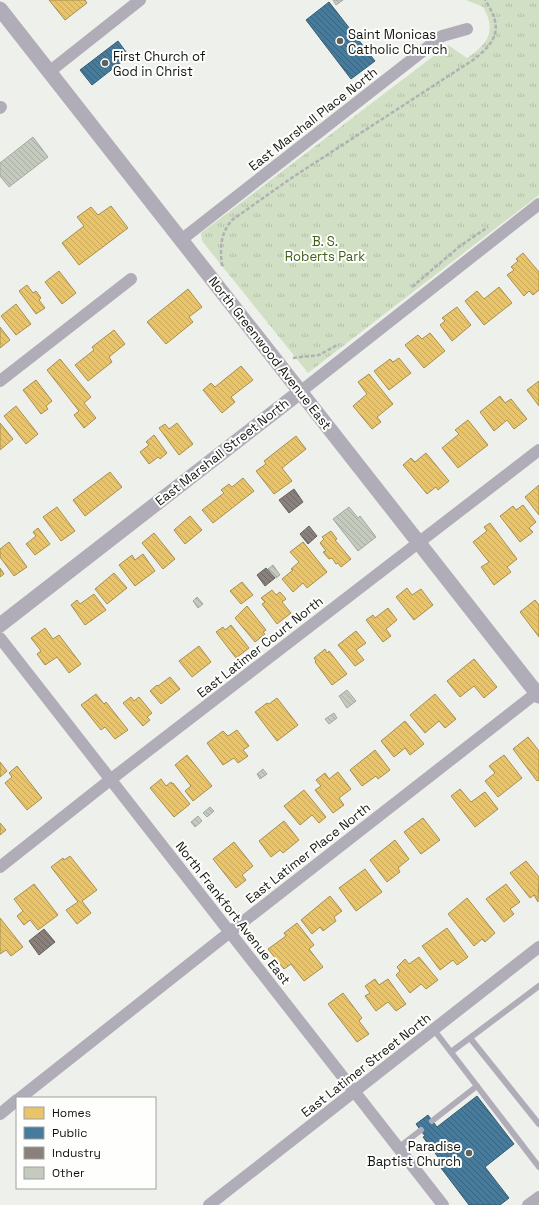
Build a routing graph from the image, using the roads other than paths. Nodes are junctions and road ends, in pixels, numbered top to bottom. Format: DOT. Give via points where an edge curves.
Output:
graph roads {
  1 [pos="140,0"];
  2 [pos="0,9"];
  3 [pos="466,29"];
  4 [pos="49,72"];
  5 [pos="539,204"];
  6 [pos="181,240"];
  7 [pos="131,279"];
  8 [pos="0,381"];
  9 [pos="300,392"];
  10 [pos="539,450"];
  11 [pos="419,543"];
  12 [pos="0,625"];
  13 [pos="0,638"];
  14 [pos="538,694"];
  15 [pos="110,780"];
  16 [pos="0,867"];
  17 [pos="230,932"];
  18 [pos="538,950"];
  19 [pos="539,986"];
  20 [pos="434,1030"];
  21 [pos="470,1038"];
  22 [pos="451,1052"];
  23 [pos="477,1086"];
  24 [pos="354,1091"];
  25 [pos="21,1097"];
  26 [pos="16,1101"];
  27 [pos="0,1114"];
  28 [pos="432,1121"];
  29 [pos="539,1124"];
  30 [pos="421,1130"];
  31 [pos="398,1148"];
  32 [pos="539,1154"];
  33 [pos="533,1159"];
  34 [pos="539,1167"];
  35 [pos="539,1196"];
  36 [pos="209,1205"];
  37 [pos="443,1205"];
  38 [pos="528,1205"];
  1 -- 4 [label="street"];
  2 -- 4 [label="street, North Greenwood Avenue East"];
  3 -- 6 [label="street, East Marshall Place North" via="442,36"];
  4 -- 6 [label="street, North Greenwood Avenue East"];
  5 -- 9 [label="street, East Marshall Street North"];
  6 -- 9 [label="street, North Greenwood Avenue East"];
  7 -- 8 [label="street"];
  9 -- 11 [label="street, North Greenwood Avenue East"];
  9 -- 12 [label="street, East Marshall Street North"];
  10 -- 11 [label="street, East Latimer Court North"];
  11 -- 14 [label="street, North Greenwood Avenue East"];
  11 -- 15 [label="street, East Latimer Court North"];
  13 -- 15 [label="street, North Frankfort Avenue East"];
  14 -- 17 [label="street, East Latimer Place North"];
  15 -- 16 [label="street, East Latimer Court North"];
  15 -- 17 [label="street, North Frankfort Avenue East"];
  17 -- 24 [label="street, North Frankfort Avenue East"];
  17 -- 25 [label="street, East Latimer Place North"];
  18 -- 20 [label="street, East Latimer Street North"];
  19 -- 21 [label="lane"];
  20 -- 22 [label="lane"];
  20 -- 24 [label="street, East Latimer Street North"];
  21 -- 22 [label="lane"];
  21 -- 29 [label="lane"];
  22 -- 23 [label="lane"];
  23 -- 28 [label="lane"];
  23 -- 33 [label="lane"];
  24 -- 31 [label="street, North Frankfort Avenue East"];
  24 -- 36 [label="street, East Latimer Street North"];
  26 -- 27 [label="street"];
  30 -- 31 [label="lane"];
  31 -- 37 [label="street, North Frankfort Avenue East"];
  32 -- 33 [label="lane"];
  33 -- 34 [label="lane"];
  35 -- 38 [label="street"];
}
